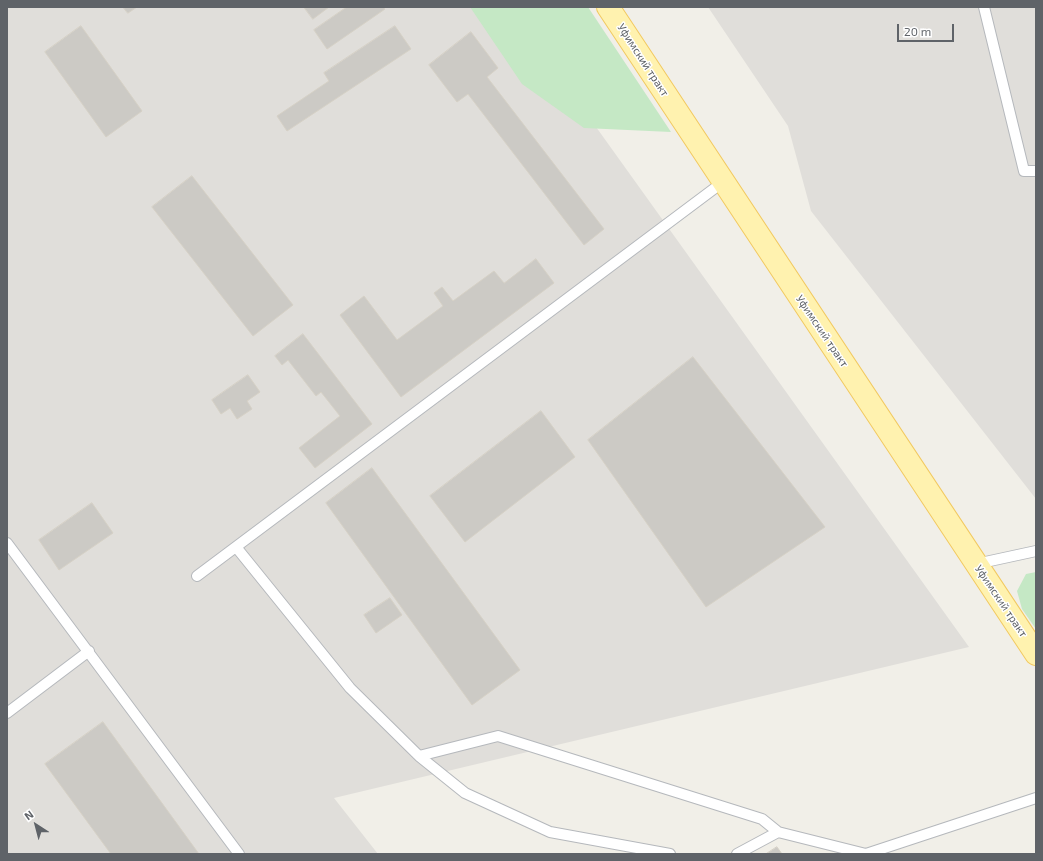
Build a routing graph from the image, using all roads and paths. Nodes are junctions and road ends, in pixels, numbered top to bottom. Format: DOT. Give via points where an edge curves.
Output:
graph roads {
  1 [pos="608,7"];
  2 [pos="984,7"];
  3 [pos="1036,171"];
  4 [pos="723,182"];
  5 [pos="7,543"];
  6 [pos="236,547"];
  7 [pos="1036,551"];
  8 [pos="976,564"];
  9 [pos="197,576"];
  10 [pos="89,651"];
  11 [pos="1036,654"];
  12 [pos="7,713"];
  13 [pos="419,756"];
  14 [pos="1036,798"];
  15 [pos="778,832"];
  16 [pos="239,854"];
  17 [pos="670,854"];
  18 [pos="737,854"];
  1 -- 4 [label="main road, Уфимский тракт"];
  2 -- 3 [label="lane" via="1024,171"];
  4 -- 6 [label="lane"];
  4 -- 8 [label="main road, Уфимский тракт"];
  5 -- 10 [label="lane"];
  6 -- 9 [label="lane"];
  6 -- 13 [label="lane" via="350,688"];
  7 -- 8 [label="lane"];
  8 -- 11 [label="main road, Уфимский тракт"];
  10 -- 12 [label="lane"];
  10 -- 16 [label="lane"];
  13 -- 15 [label="lane" via="498,736 762,820"];
  13 -- 17 [label="lane" via="465,793 550,832"];
  14 -- 15 [label="lane" via="866,854"];
  15 -- 18 [label="lane"];
}
